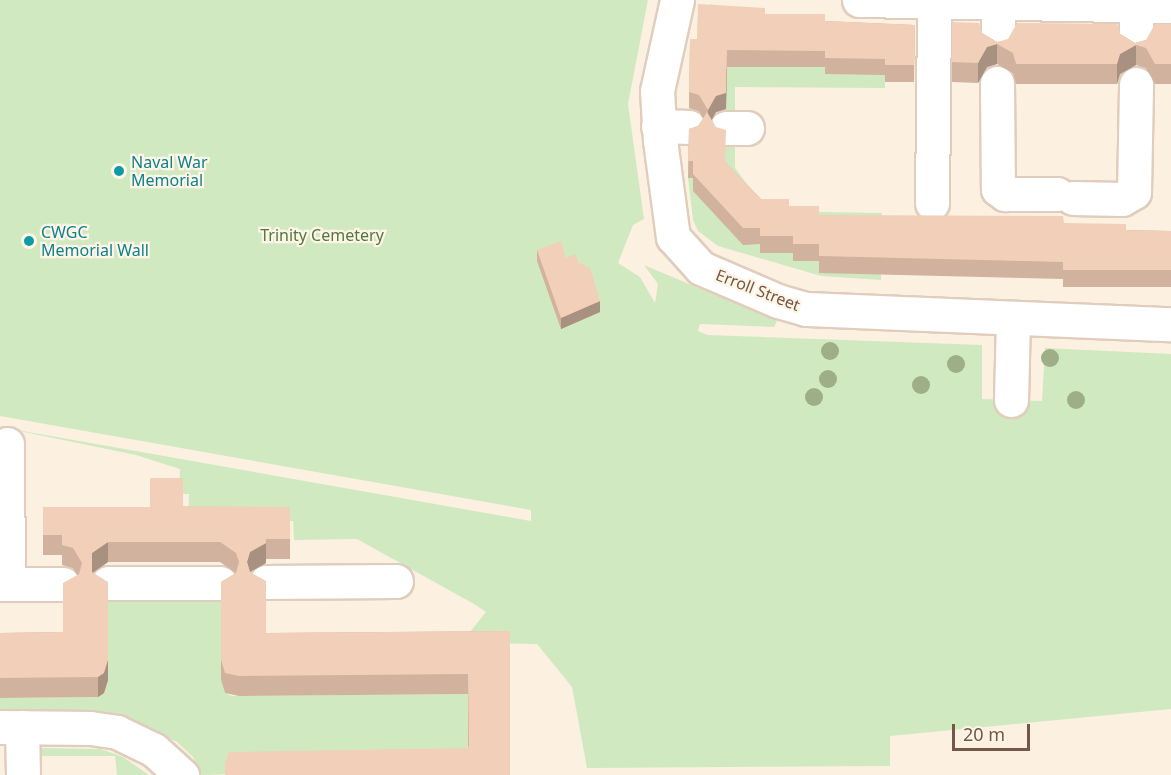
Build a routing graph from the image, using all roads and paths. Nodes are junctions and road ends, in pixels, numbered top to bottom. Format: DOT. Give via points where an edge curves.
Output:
graph roads {
  1 [pos="677,0"];
  2 [pos="860,0"];
  3 [pos="934,4"];
  4 [pos="998,5"];
  5 [pos="1136,6"];
  6 [pos="1171,6"];
  7 [pos="998,43"];
  8 [pos="1136,44"];
  9 [pos="997,83"];
  10 [pos="1136,84"];
  11 [pos="932,203"];
  12 [pos="1013,318"];
  13 [pos="1171,324"];
  14 [pos="1011,400"];
  15 [pos="7,444"];
  16 [pos="396,581"];
  17 [pos="266,582"];
  18 [pos="108,583"];
  19 [pos="220,583"];
  20 [pos="4,584"];
  21 [pos="63,584"];
  22 [pos="11,727"];
  23 [pos="23,775"];
  24 [pos="182,775"];
  1 -- 12 [label="street, Erroll Street" via="657,91 674,127 673,237 687,257 721,278 806,309"];
  2 -- 3 [label="street"];
  3 -- 4 [label="street"];
  3 -- 11 [label="street"];
  4 -- 5 [label="street"];
  4 -- 7 [label="street"];
  5 -- 6 [label="street"];
  5 -- 8 [label="street"];
  9 -- 10 [label="street" via="998,189 1005,194 1122,199 1134,192"];
  12 -- 13 [label="street, Erroll Street"];
  12 -- 14 [label="street"];
  15 -- 20 [label="street"];
  16 -- 17 [label="street"];
  18 -- 19 [label="street"];
  20 -- 21 [label="street"];
  22 -- 23 [label="street"];
  22 -- 24 [label="street" via="117,732 154,750"];
}
